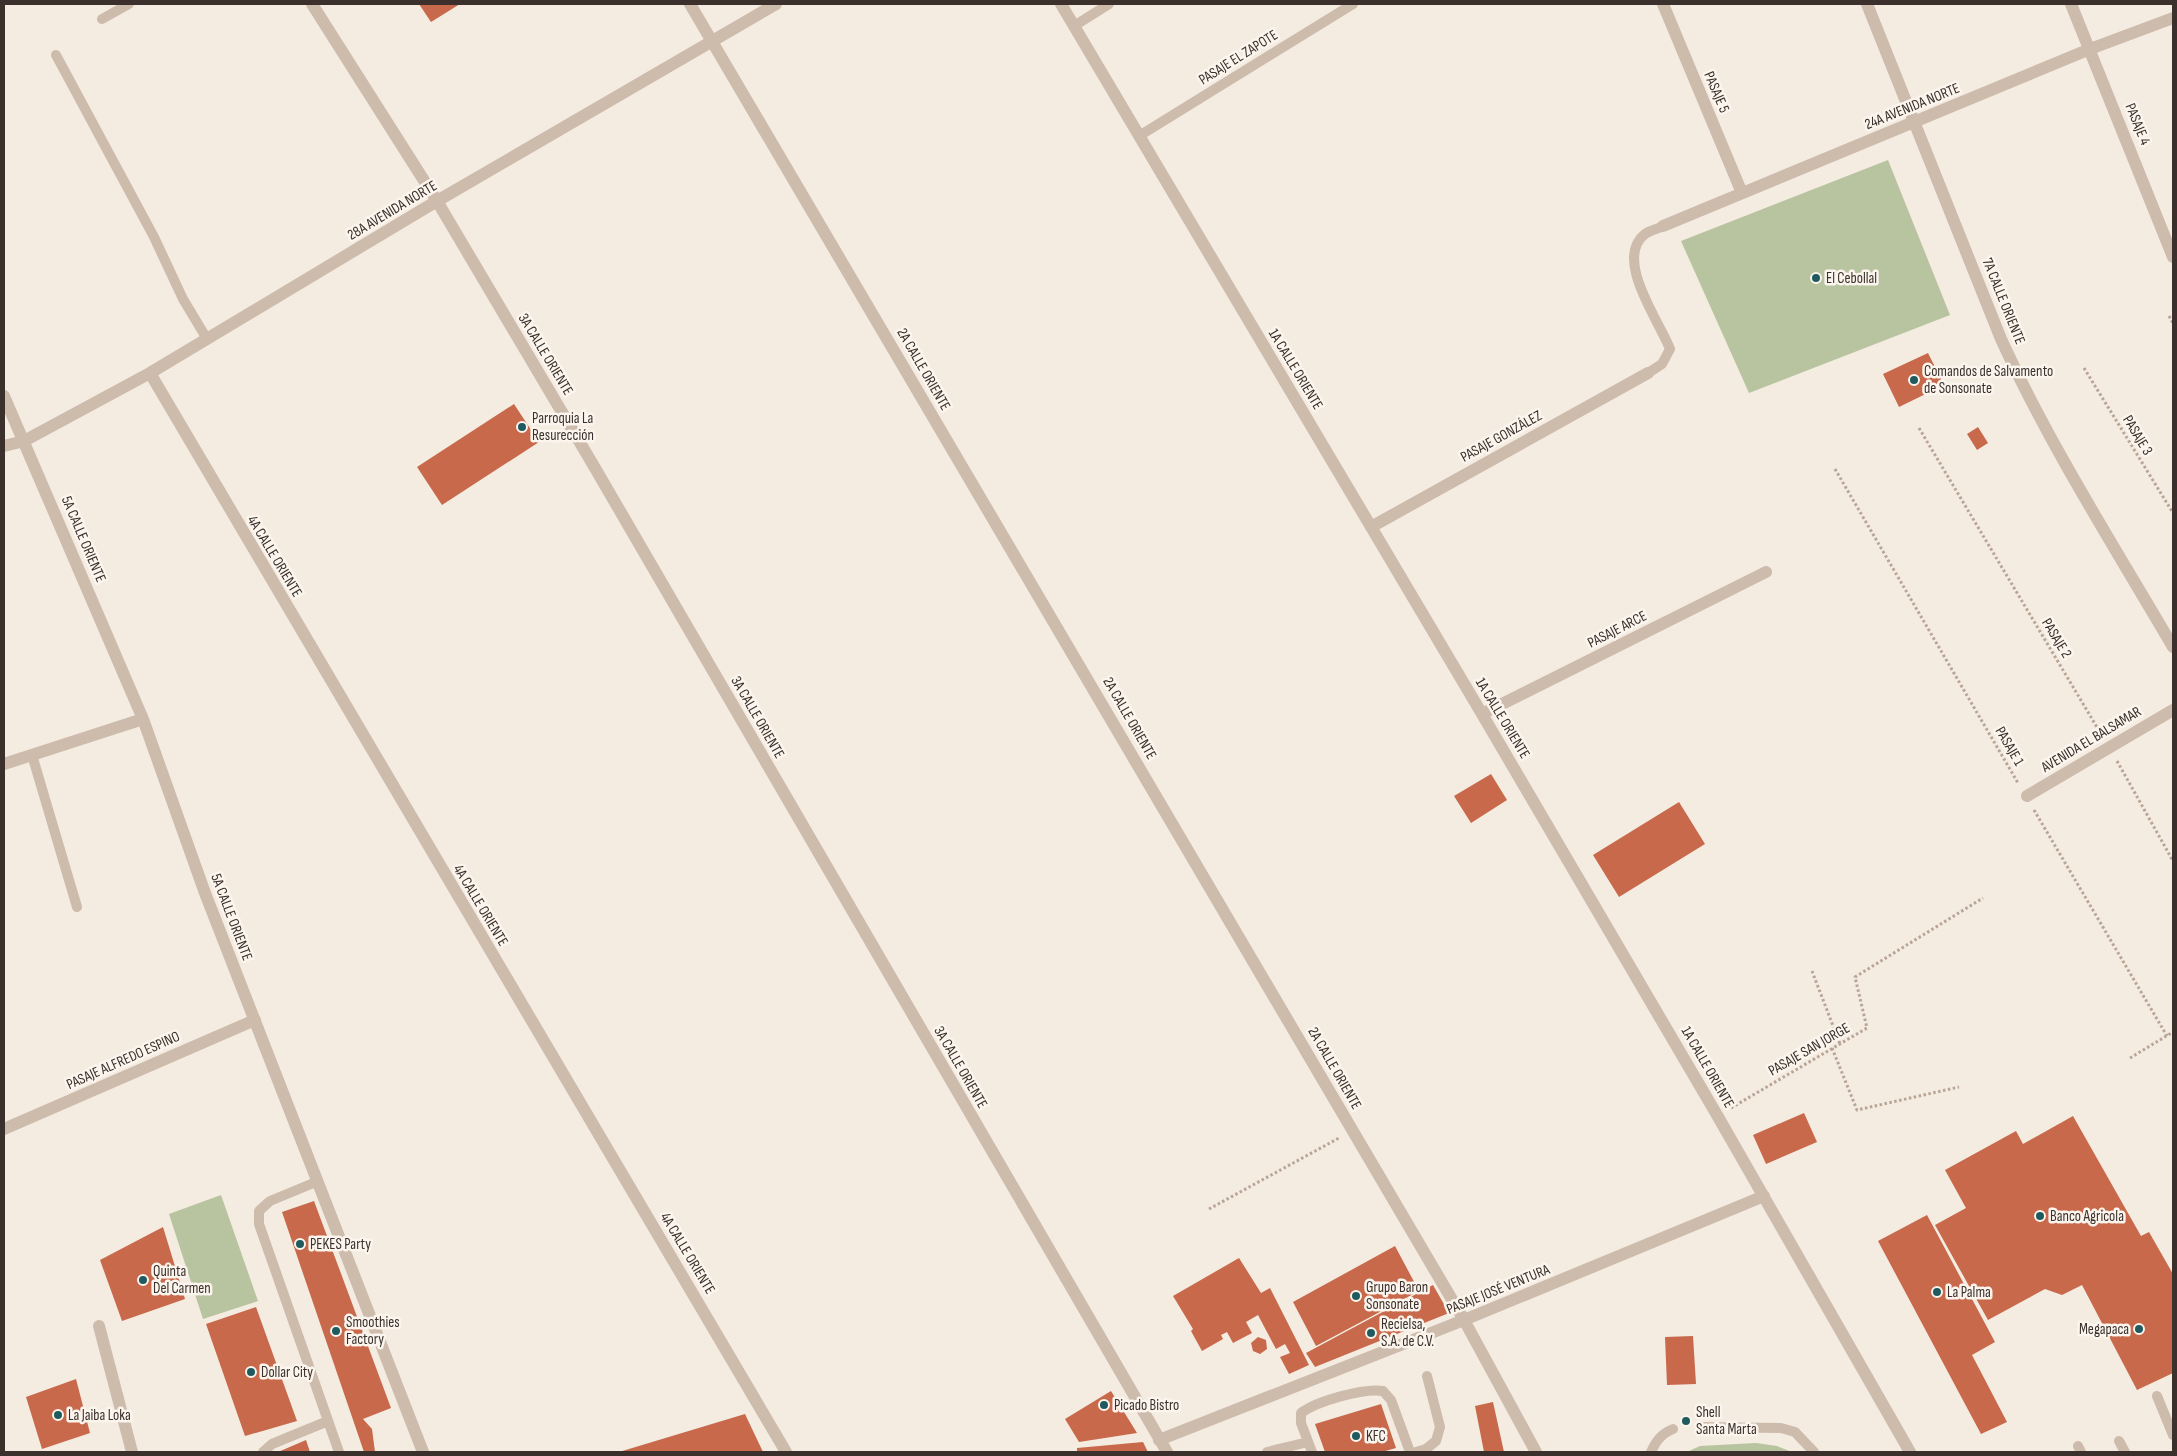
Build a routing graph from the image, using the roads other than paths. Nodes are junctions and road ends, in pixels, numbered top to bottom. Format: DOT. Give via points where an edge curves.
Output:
graph roads {
  1 [pos="129,4"];
  2 [pos="312,4"];
  3 [pos="690,4"];
  4 [pos="776,4"];
  5 [pos="1061,4"];
  6 [pos="1110,4"];
  7 [pos="1353,4"];
  8 [pos="1663,4"];
  9 [pos="1867,4"];
  10 [pos="2071,4"];
  11 [pos="2173,18"];
  12 [pos="102,19"];
  13 [pos="1074,26"];
  14 [pos="713,42"];
  15 [pos="2090,49"];
  16 [pos="56,56"];
  17 [pos="1916,122"];
  18 [pos="1139,136"];
  19 [pos="1742,193"];
  20 [pos="437,201"];
  21 [pos="1663,226"];
  22 [pos="2173,257"];
  23 [pos="207,339"];
  24 [pos="150,373"];
  25 [pos="1648,373"];
  26 [pos="4,396"];
  27 [pos="24,441"];
  28 [pos="4,446"];
  29 [pos="1370,527"];
  30 [pos="1766,572"];
  31 [pos="2173,647"];
  32 [pos="2173,710"];
  33 [pos="1482,714"];
  34 [pos="143,719"];
  35 [pos="32,755"];
  36 [pos="4,764"];
  37 [pos="2026,796"];
  38 [pos="77,907"];
  39 [pos="255,1020"];
  40 [pos="4,1129"];
  41 [pos="316,1182"];
  42 [pos="1764,1196"];
  43 [pos="1464,1320"];
  44 [pos="99,1326"];
  45 [pos="1427,1376"];
  46 [pos="2157,1396"];
  47 [pos="328,1421"];
  48 [pos="1700,1426"];
  49 [pos="1673,1429"];
  50 [pos="2173,1435"];
  51 [pos="1159,1440"];
  52 [pos="2119,1441"];
  53 [pos="1308,1442"];
  54 [pos="132,1452"];
  55 [pos="263,1452"];
  56 [pos="339,1452"];
  57 [pos="423,1452"];
  58 [pos="786,1452"];
  59 [pos="1167,1452"];
  60 [pos="1267,1452"];
  61 [pos="1312,1452"];
  62 [pos="1410,1452"];
  63 [pos="1416,1452"];
  64 [pos="1536,1452"];
  65 [pos="1651,1452"];
  66 [pos="1814,1452"];
  67 [pos="1910,1452"];
  68 [pos="2125,1452"];
  1 -- 12 [label="lane"];
  2 -- 20 [label="street, 3A CALLE ORIENTE"];
  3 -- 14 [label="street, 2A CALLE ORIENTE"];
  4 -- 14 [label="street, 28A AVENIDA NORTE"];
  5 -- 13 [label="street, 1A CALLE ORIENTE"];
  6 -- 13 [label="lane"];
  7 -- 18 [label="lane, PASAJE EL ZAPOTE"];
  8 -- 19 [label="street, PASAJE 5"];
  9 -- 17 [label="street, 7A CALLE ORIENTE"];
  10 -- 15 [label="street, PASAJE 4"];
  11 -- 15 [label="street, 24A AVENIDA NORTE"];
  13 -- 18 [label="street, 1A CALLE ORIENTE"];
  14 -- 20 [label="street, 28A AVENIDA NORTE"];
  14 -- 43 [label="street, 2A CALLE ORIENTE"];
  15 -- 17 [label="street, 24A AVENIDA NORTE"];
  15 -- 22 [label="street, PASAJE 4"];
  16 -- 23 [label="lane"];
  17 -- 19 [label="street, 24A AVENIDA NORTE"];
  17 -- 31 [label="street, 7A CALLE ORIENTE" via="2024,390"];
  18 -- 29 [label="street, 1A CALLE ORIENTE"];
  19 -- 21 [label="street, 24A AVENIDA NORTE"];
  20 -- 23 [label="street, 28A AVENIDA NORTE"];
  20 -- 51 [label="street, 3A CALLE ORIENTE"];
  21 -- 25 [label="lane" via="1645,234 1636,248 1634,268 1641,290 1670,349 1662,364"];
  23 -- 24 [label="street, 28A AVENIDA NORTE"];
  24 -- 27 [label="street, 28A AVENIDA NORTE"];
  24 -- 58 [label="street, 4A CALLE ORIENTE"];
  25 -- 29 [label="street, PASAJE GONZÁLEZ"];
  26 -- 27 [label="street, 5A CALLE ORIENTE"];
  27 -- 28 [label="street, 28A AVENIDA NORTE"];
  27 -- 34 [label="street, 5A CALLE ORIENTE"];
  29 -- 33 [label="street, 1A CALLE ORIENTE"];
  30 -- 33 [label="street, PASAJE ARCE"];
  32 -- 37 [label="street, AVENIDA EL BALSAMAR"];
  33 -- 42 [label="street, 1A CALLE ORIENTE"];
  34 -- 35 [label="street"];
  34 -- 39 [label="street, 5A CALLE ORIENTE" via="204,893"];
  35 -- 36 [label="street"];
  35 -- 38 [label="lane"];
  39 -- 40 [label="street, PASAJE ALFREDO ESPINO"];
  39 -- 41 [label="street, 5A CALLE ORIENTE"];
  41 -- 47 [label="lane" via="270,1202 259,1211 259,1224"];
  41 -- 57 [label="street, 5A CALLE ORIENTE"];
  42 -- 43 [label="street, PASAJE JOSÉ VENTURA"];
  42 -- 67 [label="street, 1A CALLE ORIENTE"];
  43 -- 51 [label="street, PASAJE JOSÉ VENTURA"];
  43 -- 64 [label="street, 2A CALLE ORIENTE"];
  44 -- 54 [label="street"];
  45 -- 63 [label="lane" via="1440,1427 1436,1441"];
  46 -- 50 [label="lane"];
  47 -- 55 [label="lane" via="272,1444"];
  47 -- 56 [label="lane"];
  48 -- 66 [label="lane" via="1781,1428 1795,1432"];
  49 -- 65 [label="lane" via="1657,1440"];
  51 -- 59 [label="street, 3A CALLE ORIENTE"];
  52 -- 68 [label="lane"];
  53 -- 60 [label="lane"];
  53 -- 61 [label="lane"];
  53 -- 62 [label="lane" via="1301,1423 1302,1413 1310,1407 1372,1389 1383,1390 1391,1400"];
}
